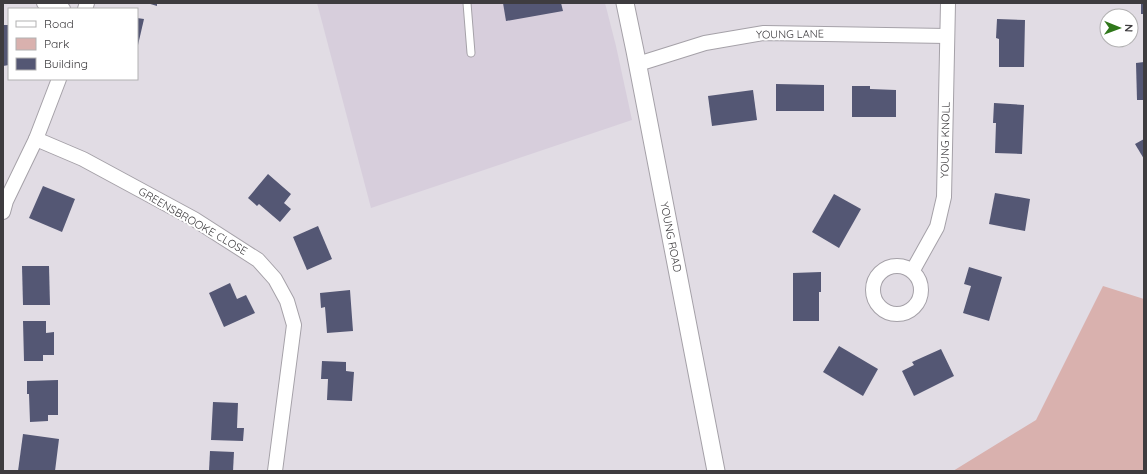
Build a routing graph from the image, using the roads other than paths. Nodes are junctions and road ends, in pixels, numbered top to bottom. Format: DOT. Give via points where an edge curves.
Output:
graph roads {
  1 [pos="44,3"];
  2 [pos="467,3"];
  3 [pos="625,3"];
  4 [pos="948,3"];
  5 [pos="60,8"];
  6 [pos="947,36"];
  7 [pos="471,53"];
  8 [pos="638,64"];
  9 [pos="59,80"];
  10 [pos="36,139"];
  11 [pos="3,212"];
  12 [pos="912,270"];
  13 [pos="275,471"];
  14 [pos="716,471"];
  1 -- 5 [label="street"];
  2 -- 7 [label="lane"];
  3 -- 8 [label="street, YOUNG ROAD"];
  4 -- 6 [label="street, YOUNG KNOLL"];
  6 -- 8 [label="street, YOUNG LANE" via="764,33 705,43"];
  6 -- 12 [label="street, YOUNG KNOLL" via="944,197 937,226"];
  8 -- 14 [label="street, YOUNG ROAD"];
  9 -- 10 [label="street"];
  10 -- 11 [label="street"];
  10 -- 13 [label="street, GREENSBROOKE CLOSE" via="83,159 194,219 258,260 275,279 287,301 294,325"];
}
